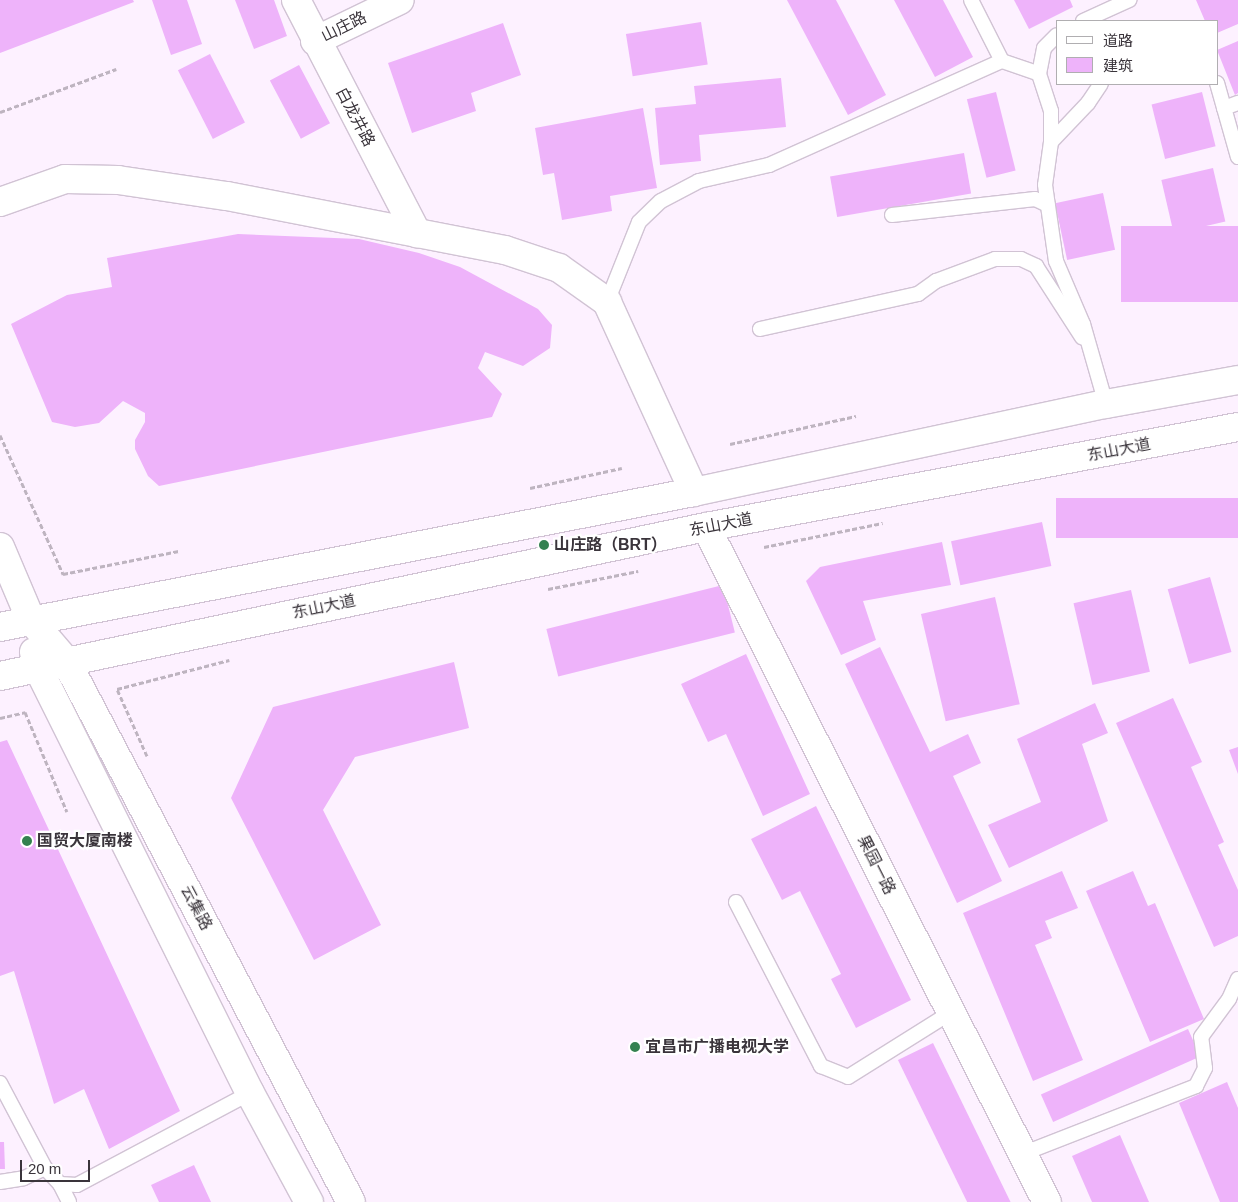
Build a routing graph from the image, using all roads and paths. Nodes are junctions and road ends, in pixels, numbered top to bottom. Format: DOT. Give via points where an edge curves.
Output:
graph roads {
  1 [pos="296,0"];
  2 [pos="400,0"];
  3 [pos="971,0"];
  4 [pos="1128,0"];
  5 [pos="1085,20"];
  6 [pos="1056,36"];
  7 [pos="314,41"];
  8 [pos="1002,61"];
  9 [pos="116,69"];
  10 [pos="1039,74"];
  11 [pos="1100,85"];
  12 [pos="1218,85"];
  13 [pos="1238,103"];
  14 [pos="1224,108"];
  15 [pos="0,111"];
  16 [pos="1051,142"];
  17 [pos="1238,156"];
  18 [pos="0,202"];
  19 [pos="1048,205"];
  20 [pos="892,215"];
  21 [pos="417,233"];
  22 [pos="607,302"];
  23 [pos="760,329"];
  24 [pos="1091,350"];
  25 [pos="1238,380"];
  26 [pos="1106,404"];
  27 [pos="856,416"];
  28 [pos="1238,427"];
  29 [pos="0,435"];
  30 [pos="730,444"];
  31 [pos="622,468"];
  32 [pos="530,488"];
  33 [pos="694,492"];
  34 [pos="883,523"];
  35 [pos="706,527"];
  36 [pos="764,546"];
  37 [pos="0,547"];
  38 [pos="179,551"];
  39 [pos="638,571"];
  40 [pos="542,590"];
  41 [pos="31,620"];
  42 [pos="0,627"];
  43 [pos="229,660"];
  44 [pos="66,662"];
  45 [pos="38,668"];
  46 [pos="0,676"];
  47 [pos="0,718"];
  48 [pos="152,765"];
  49 [pos="67,812"];
  50 [pos="736,902"];
  51 [pos="1238,979"];
  52 [pos="950,1013"];
  53 [pos="0,1083"];
  54 [pos="250,1093"];
  55 [pos="1022,1154"];
  56 [pos="45,1168"];
  57 [pos="0,1182"];
  58 [pos="60,1184"];
  59 [pos="69,1202"];
  60 [pos="309,1202"];
  61 [pos="350,1202"];
  62 [pos="1046,1202"];
  1 -- 7 [label="main road, 白龙井路"];
  2 -- 7 [label="main road, 山庄路"];
  3 -- 8 [label="lane"];
  4 -- 5 [label="lane"];
  6 -- 10 [label="lane" via="1044,48"];
  7 -- 21 [label="main road, 白龙井路"];
  8 -- 10 [label="lane"];
  8 -- 22 [label="lane" via="769,165 699,181 661,201 639,222"];
  9 -- 15 [label="path"];
  10 -- 16 [label="lane" via="1051,111"];
  11 -- 16 [label="lane"];
  12 -- 14 [label="lane"];
  13 -- 14 [label="lane"];
  14 -- 17 [label="lane"];
  16 -- 19 [label="lane" via="1045,185"];
  18 -- 21 [label="main road" via="65,179 118,180 226,196"];
  19 -- 20 [label="lane" via="1035,199 1011,200"];
  19 -- 24 [label="lane" via="1056,261"];
  21 -- 22 [label="main road" via="505,250 559,268"];
  22 -- 33 [label="main road"];
  23 -- 24 [label="lane" via="918,294 936,281 995,258 1021,259 1036,266"];
  24 -- 26 [label="lane"];
  25 -- 26 [label="main road"];
  26 -- 33 [label="main road"];
  27 -- 30 [label="path"];
  28 -- 35 [label="main road, 东山大道"];
  29 -- 38 [label="path" via="64,574"];
  31 -- 32 [label="path"];
  33 -- 41 [label="main road"];
  34 -- 36 [label="path"];
  35 -- 44 [label="main road, 东山大道"];
  35 -- 52 [label="main road, 果园一路"];
  37 -- 41 [label="main road, 云集路"];
  39 -- 40 [label="path"];
  41 -- 42 [label="main road"];
  41 -- 44 [label="main road, 云集路"];
  41 -- 45 [label="main road, 云集路"];
  43 -- 48 [label="path" via="117,689"];
  44 -- 45 [label="main road, 东山大道"];
  44 -- 61 [label="main road, 云集路"];
  45 -- 46 [label="main road, 东山大道"];
  45 -- 54 [label="main road, 云集路"];
  47 -- 49 [label="path" via="26,712"];
  50 -- 52 [label="lane" via="821,1066 848,1077"];
  51 -- 55 [label="lane" via="1229,999 1201,1037 1205,1068 1196,1086"];
  52 -- 55 [label="main road, 果园一路"];
  53 -- 56 [label="lane"];
  54 -- 58 [label="lane" via="77,1185"];
  54 -- 60 [label="main road, 云集路"];
  55 -- 62 [label="main road, 果园一路"];
  56 -- 57 [label="lane" via="24,1178"];
  56 -- 58 [label="lane"];
  58 -- 59 [label="lane"];
}
